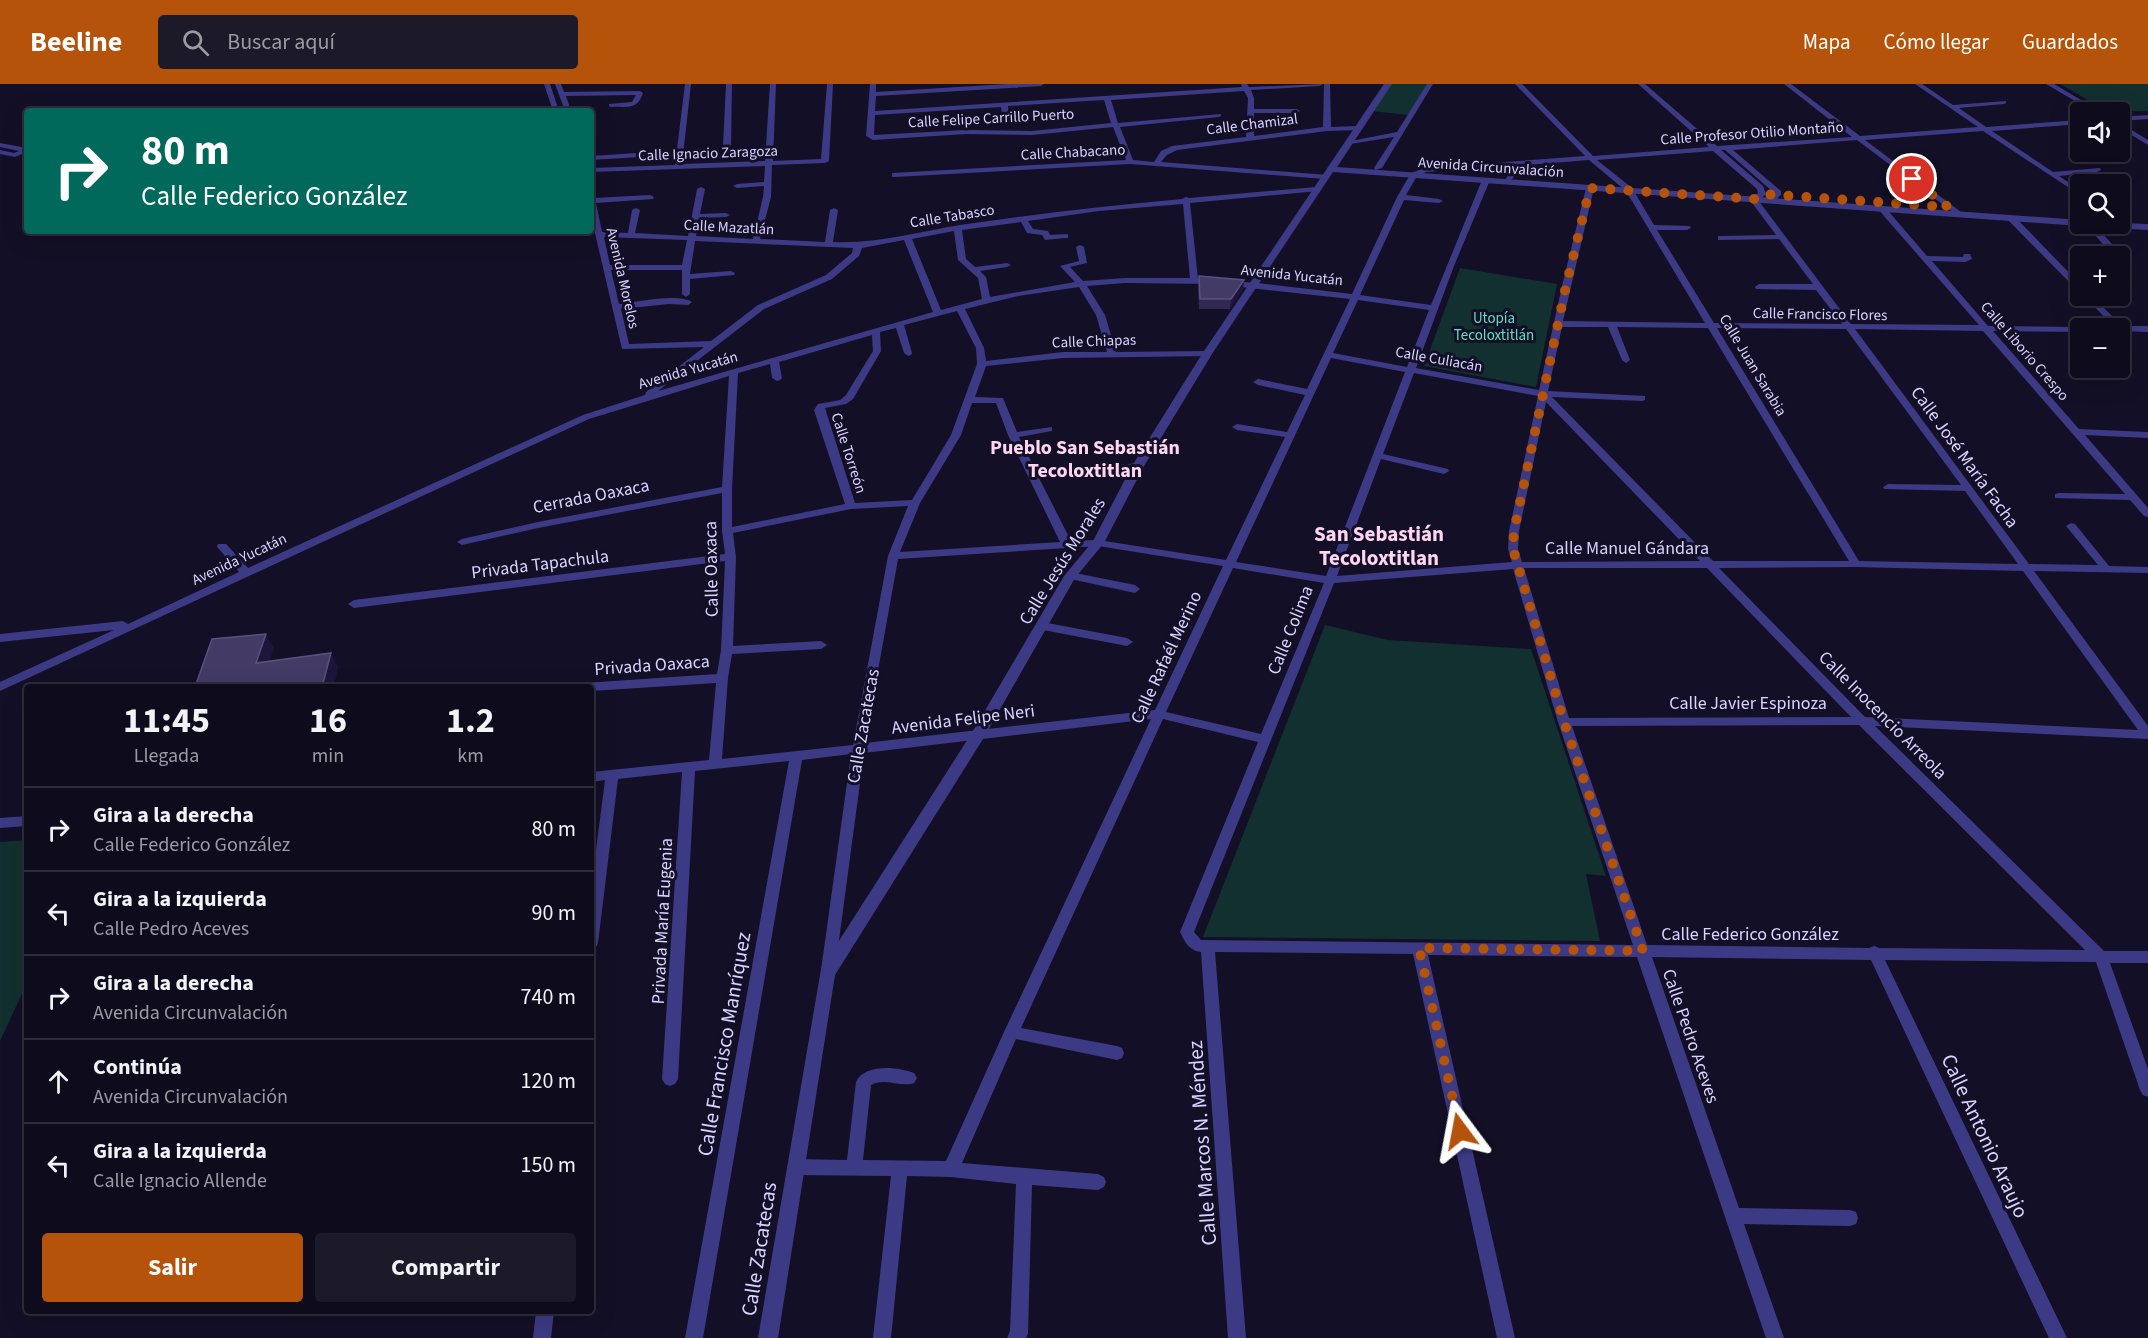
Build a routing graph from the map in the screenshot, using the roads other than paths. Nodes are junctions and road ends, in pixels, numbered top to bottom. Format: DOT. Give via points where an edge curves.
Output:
graph roads {
  1 [pos="547,84"];
  2 [pos="558,84"];
  3 [pos="688,84"];
  4 [pos="729,84"];
  5 [pos="773,84"];
  6 [pos="830,84"];
  7 [pos="873,84"];
  8 [pos="1041,84"];
  9 [pos="1320,84"];
  10 [pos="1327,84"];
  11 [pos="1389,84"];
  12 [pos="1430,84"];
  13 [pos="1518,84"];
  14 [pos="1641,84"];
  15 [pos="1652,84"];
  16 [pos="1786,84"];
  17 [pos="1918,84"];
  18 [pos="2049,84"];
  19 [pos="1245,86"];
  20 [pos="561,94"];
  21 [pos="873,94"];
  22 [pos="1107,98"];
  23 [pos="2004,102"];
  24 [pos="2080,102"];
  25 [pos="611,105"];
  26 [pos="1005,105"];
  27 [pos="1952,107"];
  28 [pos="555,108"];
  29 [pos="567,108"];
  30 [pos="1252,111"];
  31 [pos="1297,111"];
  32 [pos="872,113"];
  33 [pos="1219,115"];
  34 [pos="2148,117"];
  35 [pos="2130,118"];
  36 [pos="1006,121"];
  37 [pos="1049,122"];
  38 [pos="2070,123"];
  39 [pos="1115,124"];
  40 [pos="1358,128"];
  41 [pos="1327,129"];
  42 [pos="1984,129"];
  43 [pos="2130,131"];
  44 [pos="1399,134"];
  45 [pos="1052,135"];
  46 [pos="1250,138"];
  47 [pos="1857,138"];
  48 [pos="1350,142"];
  49 [pos="2148,143"];
  50 [pos="0,145"];
  51 [pos="727,146"];
  52 [pos="1716,149"];
  53 [pos="1727,149"];
  54 [pos="24,150"];
  55 [pos="24,151"];
  56 [pos="0,152"];
  57 [pos="652,154"];
  58 [pos="594,158"];
  59 [pos="1592,159"];
  60 [pos="1130,162"];
  61 [pos="1156,164"];
  62 [pos="768,165"];
  63 [pos="1508,165"];
  64 [pos="678,167"];
  65 [pos="1378,168"];
  66 [pos="594,170"];
  67 [pos="1330,170"];
  68 [pos="2097,170"];
  69 [pos="1420,173"];
  70 [pos="2053,174"];
  71 [pos="895,175"];
  72 [pos="1508,179"];
  73 [pos="1486,180"];
  74 [pos="766,184"];
  75 [pos="1620,184"];
  76 [pos="737,186"];
  77 [pos="2070,186"];
  78 [pos="1590,188"];
  79 [pos="701,189"];
  80 [pos="1316,189"];
  81 [pos="1629,190"];
  82 [pos="1758,196"];
  83 [pos="650,197"];
  84 [pos="1401,197"];
  85 [pos="1774,197"];
  86 [pos="1186,199"];
  87 [pos="594,200"];
  88 [pos="1439,201"];
  89 [pos="1948,207"];
  90 [pos="1881,208"];
  91 [pos="636,210"];
  92 [pos="834,210"];
  93 [pos="594,213"];
  94 [pos="1958,214"];
  95 [pos="726,215"];
  96 [pos="695,216"];
  97 [pos="2070,216"];
  98 [pos="2041,217"];
  99 [pos="2012,218"];
  100 [pos="1023,219"];
  101 [pos="2130,220"];
  102 [pos="2070,221"];
  103 [pos="2148,221"];
  104 [pos="2130,226"];
  105 [pos="1651,227"];
  106 [pos="2148,227"];
  107 [pos="957,228"];
  108 [pos="1687,228"];
  109 [pos="599,234"];
  110 [pos="2099,234"];
  111 [pos="630,236"];
  112 [pos="1065,236"];
  113 [pos="907,237"];
  114 [pos="1782,237"];
  115 [pos="691,238"];
  116 [pos="1721,238"];
  117 [pos="756,241"];
  118 [pos="829,245"];
  119 [pos="858,246"];
  120 [pos="2109,246"];
  121 [pos="1080,247"];
  122 [pos="1967,256"];
  123 [pos="1923,258"];
  124 [pos="1007,265"];
  125 [pos="607,267"];
  126 [pos="972,270"];
  127 [pos="686,272"];
  128 [pos="731,273"];
  129 [pos="2070,278"];
  130 [pos="1194,282"];
  131 [pos="1083,284"];
  132 [pos="1253,285"];
  133 [pos="1759,287"];
  134 [pos="1818,288"];
  135 [pos="1355,298"];
  136 [pos="986,301"];
  137 [pos="2098,306"];
  138 [pos="616,307"];
  139 [pos="960,308"];
  140 [pos="1434,308"];
  141 [pos="938,314"];
  142 [pos="2109,318"];
  143 [pos="1558,324"];
  144 [pos="900,325"];
  145 [pos="1612,325"];
  146 [pos="1712,326"];
  147 [pos="1848,328"];
  148 [pos="1986,329"];
  149 [pos="2070,329"];
  150 [pos="2130,329"];
  151 [pos="2148,329"];
  152 [pos="876,331"];
  153 [pos="713,344"];
  154 [pos="908,352"];
  155 [pos="1112,353"];
  156 [pos="1207,354"];
  157 [pos="1328,355"];
  158 [pos="774,360"];
  159 [pos="1626,360"];
  160 [pos="982,364"];
  161 [pos="1410,369"];
  162 [pos="734,372"];
  163 [pos="777,378"];
  164 [pos="1258,382"];
  165 [pos="1311,393"];
  166 [pos="1544,394"];
  167 [pos="644,398"];
  168 [pos="1642,398"];
  169 [pos="969,400"];
  170 [pos="1237,427"];
  171 [pos="1049,429"];
  172 [pos="2076,432"];
  173 [pos="1013,435"];
  174 [pos="1290,435"];
  175 [pos="2148,435"];
  176 [pos="1377,455"];
  177 [pos="1138,466"];
  178 [pos="1444,471"];
  179 [pos="1034,476"];
  180 [pos="1888,488"];
  181 [pos="1968,488"];
  182 [pos="727,489"];
  183 [pos="2059,496"];
  184 [pos="2133,497"];
  185 [pos="915,503"];
  186 [pos="851,506"];
  187 [pos="2148,514"];
  188 [pos="2072,526"];
  189 [pos="727,531"];
  190 [pos="462,542"];
  191 [pos="1098,543"];
  192 [pos="1067,545"];
  193 [pos="222,546"];
  194 [pos="893,556"];
  195 [pos="731,557"];
  196 [pos="1230,564"];
  197 [pos="1710,564"];
  198 [pos="1856,564"];
  199 [pos="1520,565"];
  200 [pos="2025,568"];
  201 [pos="2107,570"];
  202 [pos="2148,570"];
  203 [pos="245,572"];
  204 [pos="1070,576"];
  205 [pos="1330,580"];
  206 [pos="1136,589"];
  207 [pos="354,604"];
  208 [pos="133,624"];
  209 [pos="1042,626"];
  210 [pos="0,638"];
  211 [pos="1126,642"];
  212 [pos="821,645"];
  213 [pos="727,650"];
  214 [pos="722,678"];
  215 [pos="594,686"];
  216 [pos="0,687"];
  217 [pos="1158,714"];
  218 [pos="1862,721"];
  219 [pos="1564,722"];
  220 [pos="978,735"];
  221 [pos="2148,735"];
  222 [pos="1265,739"];
  223 [pos="858,749"];
  224 [pos="796,756"];
  225 [pos="715,764"];
  226 [pos="689,766"];
  227 [pos="612,775"];
  228 [pos="594,777"];
  229 [pos="24,821"];
  230 [pos="0,823"];
  231 [pos="594,919"];
  232 [pos="1208,946"];
  233 [pos="1419,948"];
  234 [pos="1643,951"];
  235 [pos="1874,952"];
  236 [pos="2101,957"];
  237 [pos="2148,957"];
  238 [pos="827,974"];
  239 [pos="1011,1032"];
  240 [pos="1117,1053"];
  241 [pos="670,1078"];
  242 [pos="909,1078"];
  243 [pos="2148,1090"];
  244 [pos="795,1167"];
  245 [pos="854,1168"];
  246 [pos="951,1169"];
  247 [pos="900,1170"];
  248 [pos="1024,1178"];
  249 [pos="1098,1182"];
  250 [pos="1734,1216"];
  251 [pos="1850,1218"];
  252 [pos="545,1314"];
  253 [pos="542,1338"];
  254 [pos="694,1338"];
  255 [pos="768,1338"];
  256 [pos="882,1338"];
  257 [pos="1016,1338"];
  258 [pos="1238,1338"];
  259 [pos="1506,1338"];
  260 [pos="1774,1338"];
  261 [pos="2058,1338"];
  1 -- 28 [label="street"];
  2 -- 20 [label="street"];
  3 -- 64 [label="street"];
  4 -- 51 [label="street"];
  5 -- 62 [label="street"];
  6 -- 62 [label="street, Calle Ignacio Zaragoza" via="825,161"];
  7 -- 21 [label="street"];
  8 -- 21 [label="street"];
  9 -- 19 [label="street"];
  10 -- 41 [label="street"];
  11 -- 40 [label="street, Calle Jesús Morales"];
  12 -- 44 [label="street"];
  13 -- 59 [label="street, Calle Juan Sarabia"];
  14 -- 52 [label="street, Calle José María Facha"];
  15 -- 53 [label="street"];
  16 -- 47 [label="street"];
  17 -- 27 [label="street"];
  18 -- 24 [label="street"];
  19 -- 22 [label="street"];
  19 -- 30 [label="street"];
  20 -- 25 [label="street" via="640,93 634,104"];
  20 -- 29 [label="street"];
  21 -- 32 [label="street"];
  22 -- 26 [label="street"];
  22 -- 39 [label="street"];
  23 -- 27 [label="street"];
  26 -- 32 [label="street"];
  26 -- 36 [label="street"];
  27 -- 42 [label="street"];
  30 -- 31 [label="street"];
  30 -- 46 [label="street"];
  32 -- 45 [label="street, Calle Felipe Carrillo Puerto" via="870,136 876,138 966,132"];
  33 -- 39 [label="street, Calle Felipe Carrillo Puerto"];
  34 -- 35 [label="street"];
  37 -- 45 [label="street"];
  38 -- 42 [label="street, Calle Profesor Otilio Montaño"];
  39 -- 45 [label="street, Calle Felipe Carrillo Puerto"];
  39 -- 60 [label="street"];
  40 -- 41 [label="street, Calle Chamizal"];
  40 -- 48 [label="street, Calle Jesús Morales"];
  41 -- 46 [label="street, Calle Chamizal"];
  42 -- 47 [label="street, Calle Profesor Otilio Montaño"];
  42 -- 70 [label="street"];
  43 -- 49 [label="street"];
  44 -- 48 [label="street"];
  44 -- 65 [label="street"];
  46 -- 61 [label="street, Calle Chamizal" via="1175,148 1164,153"];
  47 -- 53 [label="street, Calle Profesor Otilio Montaño"];
  47 -- 89 [label="street"];
  48 -- 67 [label="street, Calle Jesús Morales"];
  50 -- 54 [label="street"];
  52 -- 53 [label="street, Calle Profesor Otilio Montaño"];
  52 -- 59 [label="street, Calle Profesor Otilio Montaño"];
  52 -- 82 [label="street, Calle José María Facha" via="1760,188"];
  53 -- 85 [label="street" via="1775,189"];
  55 -- 56 [label="street" via="15,155"];
  57 -- 58 [label="street"];
  59 -- 63 [label="street, Calle Profesor Otilio Montaño"];
  59 -- 75 [label="street, Calle Juan Sarabia"];
  60 -- 61 [label="street, Calle Chabacano"];
  60 -- 71 [label="street, Calle Chabacano"];
  61 -- 67 [label="street, Calle Chabacano"];
  62 -- 64 [label="street, Calle Ignacio Zaragoza"];
  62 -- 74 [label="street"];
  63 -- 69 [label="street, Calle Profesor Otilio Montaño"];
  63 -- 72 [label="street" via="1515,172"];
  64 -- 66 [label="street, Calle Ignacio Zaragoza"];
  65 -- 67 [label="street, Avenida Circunvalación"];
  65 -- 69 [label="street, Avenida Circunvalación"];
  67 -- 69 [label="street, Avenida Circunvalación"];
  67 -- 80 [label="street, Calle Jesús Morales"];
  68 -- 70 [label="street"];
  69 -- 72 [label="street, Avenida Circunvalación"];
  69 -- 73 [label="street, Avenida Circunvalación"];
  69 -- 84 [label="street, Calle Rafaél Merino"];
  70 -- 77 [label="street"];
  72 -- 73 [label="street, Avenida Circunvalación"];
  72 -- 75 [label="street, Avenida Circunvalación"];
  72 -- 78 [label="street, Avenida Circunvalación"];
  73 -- 140 [label="street, Calle Colima"];
  74 -- 76 [label="street"];
  74 -- 117 [label="street"];
  75 -- 81 [label="street, Calle Juan Sarabia"];
  75 -- 82 [label="street, Avenida Circunvalación"];
  78 -- 81 [label="street, Avenida Circunvalación"];
  78 -- 143 [label="street, Calle Pedro Aceves"];
  79 -- 96 [label="street"];
  80 -- 86 [label="street, Calle Tabasco"];
  80 -- 132 [label="street, Calle Jesús Morales"];
  81 -- 82 [label="street, Avenida Circunvalación"];
  81 -- 105 [label="street, Calle Juan Sarabia"];
  82 -- 85 [label="street, Avenida Circunvalación"];
  82 -- 114 [label="street, Calle José María Facha"];
  83 -- 87 [label="street"];
  84 -- 88 [label="street"];
  84 -- 135 [label="street, Calle Rafaél Merino"];
  85 -- 89 [label="street, Avenida Circunvalación"];
  85 -- 90 [label="street, Avenida Circunvalación"];
  86 -- 100 [label="street, Calle Tabasco"];
  86 -- 130 [label="street"];
  89 -- 94 [label="street"];
  89 -- 98 [label="street, Avenida Circunvalación"];
  90 -- 94 [label="street, Avenida Circunvalación"];
  90 -- 123 [label="street, Calle Liborio Crespo"];
  91 -- 111 [label="street"];
  92 -- 118 [label="street"];
  93 -- 109 [label="street, Avenida Morelos"];
  94 -- 99 [label="street, Avenida Circunvalación"];
  95 -- 96 [label="street"];
  96 -- 115 [label="street"];
  97 -- 98 [label="street, Avenida Circunvalación"];
  98 -- 99 [label="street, Avenida Circunvalación"];
  98 -- 102 [label="street, Avenida Circunvalación"];
  99 -- 129 [label="street"];
  100 -- 107 [label="street, Calle Tabasco"];
  100 -- 112 [label="street" via="1030,231 1045,233 1048,238"];
  101 -- 103 [label="street"];
  104 -- 106 [label="street"];
  105 -- 108 [label="street"];
  105 -- 146 [label="street, Calle Juan Sarabia"];
  107 -- 113 [label="street, Calle Tabasco"];
  107 -- 126 [label="street" via="962,260"];
  109 -- 111 [label="street, Calle Mazatlán"];
  109 -- 125 [label="street, Avenida Morelos"];
  110 -- 120 [label="street"];
  111 -- 115 [label="street, Calle Mazatlán"];
  113 -- 119 [label="street, Calle Tabasco"];
  113 -- 141 [label="street"];
  114 -- 116 [label="street"];
  114 -- 134 [label="street, Calle José María Facha"];
  115 -- 117 [label="street, Calle Mazatlán"];
  115 -- 127 [label="street"];
  117 -- 118 [label="street, Calle Mazatlán"];
  118 -- 119 [label="street, Calle Mazatlán"];
  119 -- 153 [label="street" via="856,254 829,277 761,308"];
  121 -- 131 [label="street" via="1083,263 1065,266"];
  122 -- 123 [label="street" via="1965,260"];
  123 -- 148 [label="street, Calle Liborio Crespo"];
  124 -- 126 [label="street"];
  125 -- 127 [label="street"];
  125 -- 138 [label="street, Avenida Morelos"];
  126 -- 136 [label="street" via="982,277"];
  127 -- 128 [label="street"];
  127 -- 138 [label="street" via="687,298"];
  130 -- 131 [label="street, Avenida Yucatán"];
  130 -- 132 [label="street, Avenida Yucatán"];
  131 -- 136 [label="street, Avenida Yucatán"];
  131 -- 155 [label="street" via="1101,312"];
  132 -- 135 [label="street, Avenida Yucatán"];
  132 -- 156 [label="street, Calle Jesús Morales"];
  133 -- 134 [label="street"];
  134 -- 147 [label="street, Calle José María Facha"];
  135 -- 140 [label="street, Avenida Yucatán"];
  135 -- 157 [label="street, Calle Rafaél Merino"];
  136 -- 139 [label="street, Avenida Yucatán"];
  137 -- 142 [label="street"];
  138 -- 153 [label="street, Avenida Morelos" via="625,347"];
  139 -- 141 [label="street, Avenida Yucatán"];
  139 -- 160 [label="street" via="980,348"];
  140 -- 161 [label="street, Calle Colima"];
  141 -- 144 [label="street, Avenida Yucatán"];
  143 -- 145 [label="street, Calle Francisco Flores"];
  143 -- 166 [label="street, Calle Pedro Aceves"];
  144 -- 152 [label="street, Avenida Yucatán"];
  144 -- 154 [label="street"];
  145 -- 146 [label="street, Calle Francisco Flores"];
  145 -- 159 [label="street"];
  146 -- 147 [label="street, Calle Francisco Flores"];
  146 -- 198 [label="street, Calle Juan Sarabia"];
  147 -- 148 [label="street, Calle Francisco Flores"];
  147 -- 181 [label="street, Calle José María Facha"];
  148 -- 149 [label="street, Calle Francisco Flores"];
  148 -- 172 [label="street, Calle Liborio Crespo"];
  150 -- 151 [label="street"];
  152 -- 158 [label="street, Avenida Yucatán"];
  152 -- 186 [label="street, Calle Torreón" via="877,351 850,397 819,410"];
  153 -- 167 [label="street"];
  155 -- 156 [label="street, Calle Chiapas"];
  155 -- 160 [label="street, Calle Chiapas"];
  156 -- 177 [label="street, Calle Jesús Morales"];
  157 -- 161 [label="street, Calle Culiacán"];
  157 -- 165 [label="street, Calle Rafaél Merino"];
  158 -- 162 [label="street, Avenida Yucatán"];
  158 -- 163 [label="street"];
  160 -- 169 [label="street, Calle Zacatecas"];
  161 -- 166 [label="street, Calle Culiacán"];
  161 -- 176 [label="street, Calle Colima"];
  162 -- 167 [label="street, Avenida Yucatán"];
  162 -- 182 [label="street, Calle Oaxaca"];
  164 -- 165 [label="street"];
  165 -- 174 [label="street, Calle Rafaél Merino"];
  166 -- 168 [label="street, Calle Culiacán"];
  166 -- 197 [label="street, Calle Inocencio Arreola"];
  166 -- 199 [label="street, Calle Pedro Aceves" via="1514,531 1513,549"];
  167 -- 203 [label="street, Avenida Yucatán" via="586,417"];
  169 -- 173 [label="street" via="1000,400"];
  169 -- 185 [label="street, Calle Zacatecas" via="956,435"];
  170 -- 174 [label="street"];
  171 -- 173 [label="street"];
  172 -- 175 [label="street"];
  172 -- 184 [label="street, Calle Liborio Crespo"];
  173 -- 179 [label="street"];
  174 -- 196 [label="street, Calle Rafaél Merino"];
  176 -- 178 [label="street"];
  176 -- 205 [label="street, Calle Colima"];
  177 -- 179 [label="street"];
  177 -- 191 [label="street, Calle Jesús Morales"];
  179 -- 192 [label="street"];
  180 -- 181 [label="street"];
  181 -- 200 [label="street, Calle José María Facha"];
  182 -- 189 [label="street, Calle Oaxaca"];
  182 -- 190 [label="street, Cerrada Oaxaca"];
  183 -- 184 [label="street"];
  184 -- 187 [label="street, Calle Liborio Crespo"];
  185 -- 186 [label="street"];
  185 -- 194 [label="street, Calle Zacatecas"];
  186 -- 189 [label="street"];
  188 -- 201 [label="street"];
  189 -- 195 [label="street, Calle Oaxaca"];
  191 -- 192 [label="street, Calle Manuel Gándara"];
  191 -- 196 [label="street, Calle Manuel Gándara"];
  191 -- 204 [label="street, Calle Jesús Morales"];
  192 -- 194 [label="street, Calle Manuel Gándara"];
  193 -- 203 [label="street"];
  194 -- 223 [label="street, Calle Zacatecas"];
  195 -- 207 [label="street, Privada Tapachula"];
  195 -- 213 [label="street, Calle Oaxaca"];
  196 -- 205 [label="street, Calle Manuel Gándara"];
  196 -- 217 [label="street, Calle Rafaél Merino"];
  197 -- 198 [label="street, Calle Manuel Gándara"];
  197 -- 199 [label="street, Calle Manuel Gándara"];
  197 -- 218 [label="street, Calle Inocencio Arreola"];
  198 -- 200 [label="street, Calle Manuel Gándara"];
  199 -- 205 [label="street, Calle Manuel Gándara"];
  199 -- 219 [label="street, Calle Pedro Aceves"];
  200 -- 201 [label="street, Calle Manuel Gándara"];
  200 -- 221 [label="street, Calle José María Facha"];
  201 -- 202 [label="street, Calle Manuel Gándara"];
  203 -- 208 [label="street, Avenida Yucatán"];
  204 -- 206 [label="street"];
  204 -- 209 [label="street, Calle Jesús Morales"];
  205 -- 222 [label="street, Calle Colima"];
  208 -- 210 [label="street"];
  208 -- 216 [label="street, Avenida Yucatán"];
  209 -- 211 [label="street"];
  209 -- 220 [label="street, Calle Jesús Morales"];
  212 -- 213 [label="street"];
  213 -- 214 [label="street, Calle Oaxaca"];
  214 -- 215 [label="street, Privada Oaxaca"];
  214 -- 225 [label="street, Calle Oaxaca"];
  217 -- 220 [label="street, Avenida Felipe Neri"];
  217 -- 222 [label="street, Avenida Felipe Neri"];
  217 -- 239 [label="street, Calle Rafaél Merino"];
  218 -- 219 [label="street, Calle Javier Espinoza"];
  218 -- 221 [label="street, Calle Javier Espinoza"];
  218 -- 236 [label="street, Calle Inocencio Arreola"];
  219 -- 234 [label="street, Calle Pedro Aceves"];
  220 -- 223 [label="street, Avenida Felipe Neri"];
  220 -- 238 [label="street, Calle Jesús Morales"];
  222 -- 232 [label="street, Calle Colima" via="1187,932 1198,946"];
  223 -- 224 [label="street, Avenida Felipe Neri"];
  223 -- 238 [label="street, Calle Zacatecas"];
  224 -- 225 [label="street, Avenida Felipe Neri"];
  224 -- 254 [label="street, Calle Francisco Manríquez"];
  225 -- 226 [label="street, Avenida Felipe Neri"];
  226 -- 227 [label="street, Avenida Felipe Neri"];
  226 -- 241 [label="street, Privada María Eugenia"];
  227 -- 228 [label="street, Avenida Felipe Neri"];
  227 -- 231 [label="street"];
  229 -- 230 [label="street"];
  232 -- 233 [label="street, Calle Federico González"];
  232 -- 258 [label="street, Calle Marcos N. Méndez"];
  233 -- 234 [label="street, Calle Federico González"];
  233 -- 259 [label="street"];
  234 -- 235 [label="street, Calle Federico González"];
  234 -- 250 [label="street, Calle Pedro Aceves"];
  235 -- 236 [label="street, Calle Federico González"];
  235 -- 261 [label="street, Calle Antonio Araujo"];
  236 -- 237 [label="street, Calle Federico González"];
  236 -- 243 [label="street, Calle Inocencio Arreola"];
  238 -- 244 [label="street, Calle Zacatecas"];
  239 -- 240 [label="street"];
  239 -- 246 [label="street, Calle Rafaél Merino"];
  242 -- 245 [label="street" via="877,1075 864,1082"];
  244 -- 245 [label="street, Calle Zacatecas"];
  244 -- 255 [label="street, Calle Zacatecas"];
  245 -- 247 [label="street, Calle Zacatecas"];
  246 -- 247 [label="street, Calle Zacatecas"];
  246 -- 248 [label="street, Calle Zacatecas"];
  247 -- 256 [label="street"];
  248 -- 249 [label="street, Calle Zacatecas"];
  248 -- 257 [label="street"];
  250 -- 251 [label="street"];
  250 -- 260 [label="street, Calle Pedro Aceves"];
  252 -- 253 [label="street"];
}
